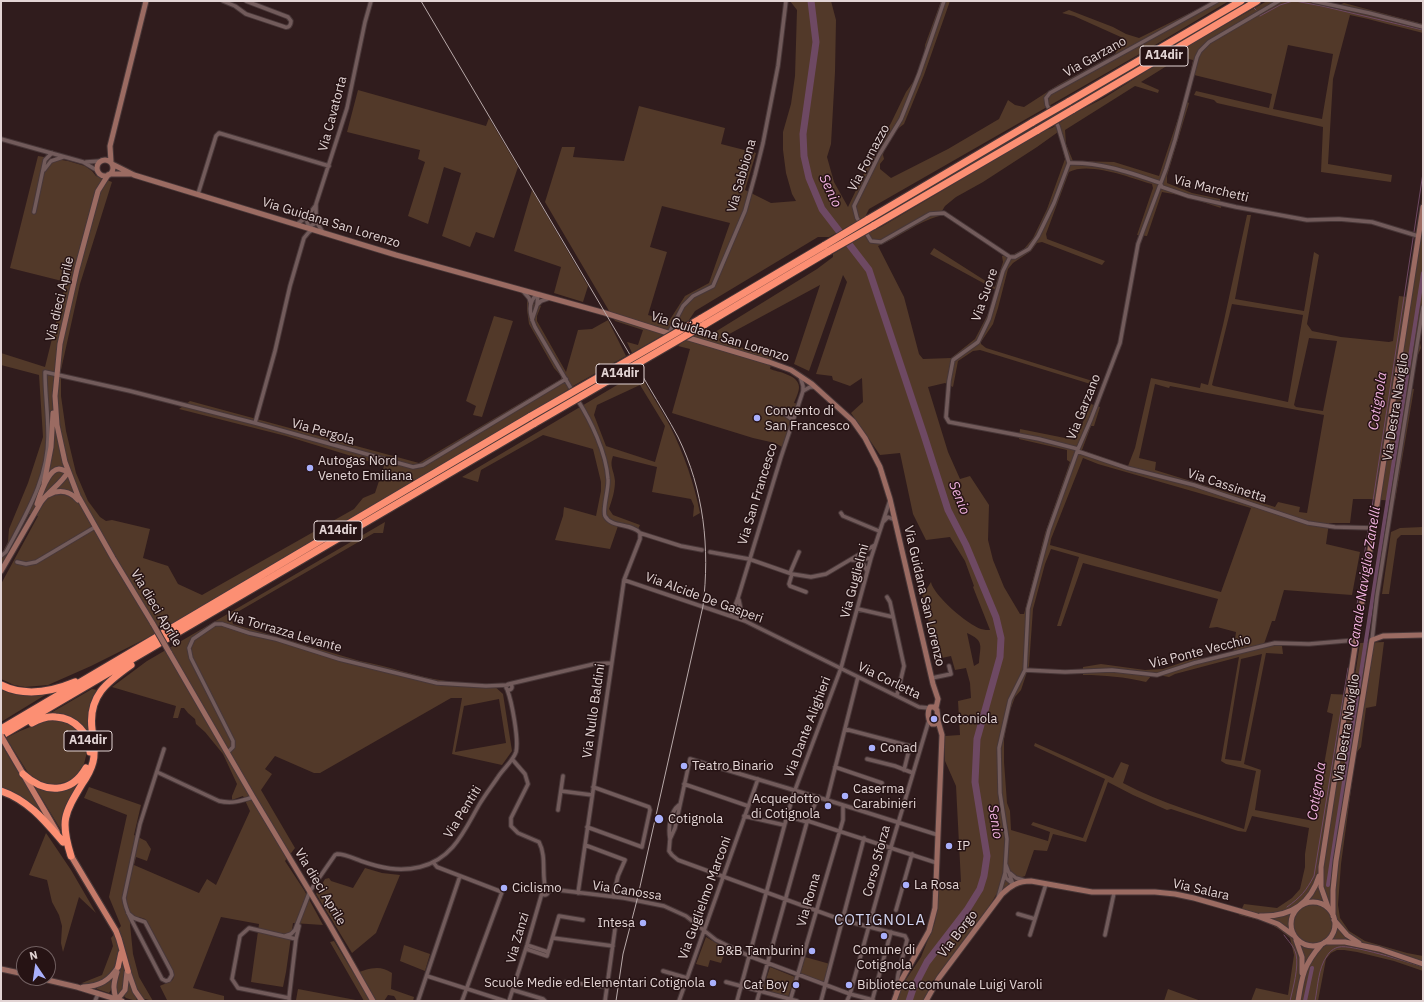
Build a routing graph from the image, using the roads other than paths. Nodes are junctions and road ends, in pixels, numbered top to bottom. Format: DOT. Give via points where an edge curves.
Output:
graph roads {
  1 [pos="146,1"];
  2 [pos="224,1"];
  3 [pos="246,1"];
  4 [pos="371,1"];
  5 [pos="786,1"];
  6 [pos="944,1"];
  7 [pos="1217,1"];
  8 [pos="1241,1"];
  9 [pos="1257,1"];
  10 [pos="1279,1"];
  11 [pos="1313,1"];
  12 [pos="1423,27"];
  13 [pos="1,139"];
  14 [pos="110,146"];
  15 [pos="41,150"];
  16 [pos="52,153"];
  17 [pos="64,157"];
  18 [pos="45,160"];
  19 [pos="53,161"];
  20 [pos="101,161"];
  21 [pos="83,162"];
  22 [pos="112,163"];
  23 [pos="1069,164"];
  24 [pos="329,166"];
  25 [pos="44,171"];
  26 [pos="99,172"];
  27 [pos="109,175"];
  28 [pos="134,175"];
  29 [pos="1160,183"];
  30 [pos="98,192"];
  31 [pos="198,194"];
  32 [pos="316,204"];
  33 [pos="1423,207"];
  34 [pos="34,212"];
  35 [pos="307,217"];
  36 [pos="316,218"];
  37 [pos="298,224"];
  38 [pos="311,228"];
  39 [pos="322,231"];
  40 [pos="1418,236"];
  41 [pos="304,238"];
  42 [pos="1010,257"];
  43 [pos="522,290"];
  44 [pos="538,294"];
  45 [pos="551,298"];
  46 [pos="531,304"];
  47 [pos="537,305"];
  48 [pos="1423,308"];
  49 [pos="532,320"];
  50 [pos="702,322"];
  51 [pos="669,333"];
  52 [pos="56,374"];
  53 [pos="799,375"];
  54 [pos="566,379"];
  55 [pos="816,387"];
  56 [pos="803,391"];
  57 [pos="55,396"];
  58 [pos="771,408"];
  59 [pos="533,420"];
  60 [pos="794,420"];
  61 [pos="949,422"];
  62 [pos="255,423"];
  63 [pos="1078,450"];
  64 [pos="68,472"];
  65 [pos="44,484"];
  66 [pos="44,498"];
  67 [pos="890,499"];
  68 [pos="83,504"];
  69 [pos="34,512"];
  70 [pos="842,513"];
  71 [pos="896,520"];
  72 [pos="881,525"];
  73 [pos="95,527"];
  74 [pos="1373,528"];
  75 [pos="879,531"];
  76 [pos="640,533"];
  77 [pos="875,545"];
  78 [pos="702,550"];
  79 [pos="710,552"];
  80 [pos="798,552"];
  81 [pos="859,554"];
  82 [pos="1,556"];
  83 [pos="870,558"];
  84 [pos="749,559"];
  85 [pos="849,560"];
  86 [pos="858,560"];
  87 [pos="16,562"];
  88 [pos="1,571"];
  89 [pos="867,571"];
  90 [pos="791,573"];
  91 [pos="624,580"];
  92 [pos="806,592"];
  93 [pos="887,597"];
  94 [pos="738,598"];
  95 [pos="858,609"];
  96 [pos="731,616"];
  97 [pos="893,617"];
  98 [pos="745,621"];
  99 [pos="187,627"];
  100 [pos="1423,635"];
  101 [pos="1356,640"];
  102 [pos="1372,640"];
  103 [pos="144,645"];
  104 [pos="611,663"];
  105 [pos="949,666"];
  106 [pos="841,668"];
  107 [pos="1025,670"];
  108 [pos="858,677"];
  109 [pos="933,681"];
  110 [pos="1,685"];
  111 [pos="509,687"];
  112 [pos="897,696"];
  113 [pos="46,702"];
  114 [pos="919,707"];
  115 [pos="932,708"];
  116 [pos="932,721"];
  117 [pos="1,724"];
  118 [pos="1,729"];
  119 [pos="845,729"];
  120 [pos="1,737"];
  121 [pos="164,749"];
  122 [pos="227,753"];
  123 [pos="512,759"];
  124 [pos="867,759"];
  125 [pos="836,767"];
  126 [pos="904,770"];
  127 [pos="157,772"];
  128 [pos="913,773"];
  129 [pos="24,774"];
  130 [pos="563,776"];
  131 [pos="758,779"];
  132 [pos="882,783"];
  133 [pos="684,784"];
  134 [pos="593,787"];
  135 [pos="1,790"];
  136 [pos="795,790"];
  137 [pos="561,791"];
  138 [pos="592,795"];
  139 [pos="252,797"];
  140 [pos="820,797"];
  141 [pos="828,800"];
  142 [pos="843,804"];
  143 [pos="748,806"];
  144 [pos="558,810"];
  145 [pos="744,816"];
  146 [pos="787,816"];
  147 [pos="808,822"];
  148 [pos="898,822"];
  149 [pos="784,825"];
  150 [pos="587,827"];
  151 [pos="839,831"];
  152 [pos="938,835"];
  153 [pos="864,838"];
  154 [pos="63,842"];
  155 [pos="585,845"];
  156 [pos="891,847"];
  157 [pos="912,854"];
  158 [pos="71,856"];
  159 [pos="433,862"];
  160 [pos="937,863"];
  161 [pos="1006,864"];
  162 [pos="1321,867"];
  163 [pos="1009,872"];
  164 [pos="1005,873"];
  165 [pos="460,876"];
  166 [pos="723,876"];
  167 [pos="1027,881"];
  168 [pos="1013,884"];
  169 [pos="1046,884"];
  170 [pos="1333,890"];
  171 [pos="310,891"];
  172 [pos="545,892"];
  173 [pos="766,892"];
  174 [pos="578,893"];
  175 [pos="1114,893"];
  176 [pos="613,897"];
  177 [pos="786,900"];
  178 [pos="997,900"];
  179 [pos="1325,905"];
  180 [pos="1299,907"];
  181 [pos="896,910"];
  182 [pos="817,911"];
  183 [pos="128,913"];
  184 [pos="1018,914"];
  185 [pos="1275,915"];
  186 [pos="1257,916"];
  187 [pos="1035,918"];
  188 [pos="1334,918"];
  189 [pos="140,919"];
  190 [pos="583,920"];
  191 [pos="842,920"];
  192 [pos="1273,922"];
  193 [pos="299,923"];
  194 [pos="134,925"];
  195 [pos="870,927"];
  196 [pos="615,929"];
  197 [pos="704,931"];
  198 [pos="891,932"];
  199 [pos="1030,935"];
  200 [pos="1105,935"];
  201 [pos="285,936"];
  202 [pos="1295,936"];
  203 [pos="553,938"];
  204 [pos="296,940"];
  205 [pos="1323,943"];
  206 [pos="121,946"];
  207 [pos="613,946"];
  208 [pos="527,947"];
  209 [pos="1369,947"];
  210 [pos="749,956"];
  211 [pos="768,964"];
  212 [pos="1423,964"];
  213 [pos="118,967"];
  214 [pos="1,969"];
  215 [pos="128,971"];
  216 [pos="663,971"];
  217 [pos="16,972"];
  218 [pos="797,975"];
  219 [pos="427,976"];
  220 [pos="687,978"];
  221 [pos="56,982"];
  222 [pos="566,982"];
  223 [pos="726,982"];
  224 [pos="1302,982"];
  225 [pos="741,985"];
  226 [pos="825,985"];
  227 [pos="77,987"];
  228 [pos="607,987"];
  229 [pos="466,988"];
  230 [pos="513,990"];
  231 [pos="760,991"];
  232 [pos="98,994"];
  233 [pos="850,994"];
  234 [pos="895,994"];
  235 [pos="289,999"];
  236 [pos="119,1000"];
  237 [pos="790,1000"];
  238 [pos="872,1000"];
  239 [pos="95,1001"];
  240 [pos="142,1001"];
  241 [pos="373,1001"];
  242 [pos="418,1001"];
  243 [pos="462,1001"];
  244 [pos="505,1001"];
  245 [pos="509,1001"];
  246 [pos="545,1001"];
  247 [pos="605,1001"];
  248 [pos="680,1001"];
  249 [pos="737,1001"];
  250 [pos="757,1001"];
  251 [pos="797,1001"];
  252 [pos="821,1001"];
  253 [pos="847,1001"];
  254 [pos="894,1001"];
  255 [pos="926,1001"];
  256 [pos="1298,1001"];
  1 -- 14 [label="main road"];
  2 -- 3 [label="street" via="246,14 285,28 291,25 288,17"];
  4 -- 24 [label="street, Via Cavatorta" via="347,108"];
  5 -- 51 [label="street, Via Sabbiona" via="777,74 745,211 713,286 693,296 683,306"];
  6 -- 42 [label="street, Via Fornazzo" via="901,119 879,155 854,206 856,216 872,241 881,242 930,214 944,213"];
  7 -- 23 [label="street, Via Garzano" via="1050,93 1046,98 1047,105 1058,126"];
  8 -- 50 [label="highway, A14dir, bridge" via="825,245"];
  9 -- 50 [label="highway, A14dir, bridge" via="873,226"];
  10 -- 29 [label="street, Via Garzano" via="1208,42 1200,50 1176,140"];
  11 -- 12 [label="street"];
  13 -- 15 [label="street"];
  14 -- 20 [label="main road"];
  14 -- 22 [label="main road"];
  15 -- 16 [label="street"];
  15 -- 18 [label="street"];
  16 -- 17 [label="street"];
  16 -- 18 [label="street"];
  16 -- 19 [label="street"];
  17 -- 19 [label="street"];
  17 -- 21 [label="street"];
  18 -- 25 [label="street"];
  19 -- 25 [label="street"];
  20 -- 21 [label="street"];
  20 -- 22 [label="main road" via="107,160"];
  20 -- 26 [label="main road" via="98,166"];
  21 -- 26 [label="street"];
  22 -- 27 [label="main road" via="113,168"];
  22 -- 28 [label="main road"];
  23 -- 29 [label="street, Via Marchetti" via="1100,165"];
  23 -- 42 [label="street" via="1038,236 1029,249"];
  24 -- 31 [label="street" via="219,133 216,135"];
  24 -- 32 [label="street, Via Cavatorta"];
  25 -- 34 [label="street"];
  26 -- 27 [label="main road" via="104,176"];
  26 -- 30 [label="main road, Via dieci Aprile"];
  27 -- 28 [label="main road"];
  27 -- 30 [label="main road, Via dieci Aprile"];
  28 -- 31 [label="main road, Via Guidana San Lorenzo"];
  29 -- 40 [label="street, Via Marchetti" via="1162,187 1188,196 1236,207 1307,220 1372,222"];
  29 -- 63 [label="street, Via Garzano" via="1138,244 1120,343"];
  30 -- 52 [label="main road, Via dieci Aprile" via="77,269"];
  31 -- 37 [label="main road, Via Guidana San Lorenzo"];
  32 -- 35 [label="street"];
  32 -- 36 [label="street, Via Cavatorta"];
  33 -- 40 [label="main road"];
  35 -- 37 [label="street"];
  35 -- 38 [label="street"];
  36 -- 38 [label="street"];
  36 -- 39 [label="street, Via Cavatorta"];
  37 -- 38 [label="main road, Via Guidana San Lorenzo"];
  37 -- 41 [label="street"];
  38 -- 39 [label="main road, Via Guidana San Lorenzo"];
  38 -- 41 [label="street"];
  39 -- 43 [label="main road, Via Guidana San Lorenzo" via="396,255"];
  40 -- 74 [label="main road"];
  41 -- 62 [label="street"];
  42 -- 61 [label="street, Via Suore" via="1003,271 989,320 978,342 953,360 946,418"];
  43 -- 44 [label="main road"];
  43 -- 46 [label="street"];
  44 -- 45 [label="main road"];
  44 -- 46 [label="street"];
  44 -- 47 [label="street"];
  45 -- 47 [label="street"];
  45 -- 51 [label="main road, Via Guidana San Lorenzo"];
  46 -- 49 [label="street"];
  47 -- 49 [label="street"];
  48 -- 102 [label="street, Via Destra Naviglio"];
  49 -- 54 [label="street"];
  50 -- 59 [label="highway, A14dir, bridge"];
  51 -- 53 [label="main road, Via Guidana San Lorenzo" via="768,362"];
  52 -- 57 [label="main road, Via dieci Aprile"];
  52 -- 62 [label="street, Via Pergola"];
  52 -- 82 [label="street, Via Pergola" via="44,372 48,435 42,476 28,512 6,552"];
  53 -- 55 [label="main road, Via Guidana San Lorenzo"];
  53 -- 56 [label="street"];
  54 -- 62 [label="street, Via Pergola" via="419,467"];
  54 -- 76 [label="street" via="593,426 605,464 609,488 604,511 606,517"];
  55 -- 56 [label="street"];
  55 -- 67 [label="main road, Via Guidana San Lorenzo" via="852,421 865,438 880,467"];
  56 -- 60 [label="street, Via San Francesco"];
  57 -- 64 [label="main road, Via dieci Aprile" via="57,425"];
  57 -- 65 [label="main road" via="51,447"];
  58 -- 60 [label="street"];
  59 -- 99 [label="highway, A14dir"];
  59 -- 103 [label="highway, A14dir"];
  60 -- 84 [label="street, Via San Francesco"];
  61 -- 63 [label="street, Via Cassinetta" via="1039,438"];
  63 -- 74 [label="street, Via Cassinetta" via="1127,468 1194,485 1308,523"];
  63 -- 107 [label="street, Via Garzano" via="1049,530 1028,609"];
  64 -- 65 [label="main road" via="55,470"];
  64 -- 66 [label="main road"];
  64 -- 68 [label="main road, Via dieci Aprile"];
  65 -- 69 [label="main road"];
  66 -- 68 [label="main road" via="63,491 73,495"];
  66 -- 69 [label="main road"];
  67 -- 71 [label="main road, Via Guidana San Lorenzo"];
  67 -- 72 [label="street, Via Guglielmi"];
  68 -- 73 [label="main road, Via dieci Aprile"];
  69 -- 88 [label="main road"];
  70 -- 75 [label="street" via="843,516"];
  71 -- 72 [label="street" via="888,517"];
  71 -- 109 [label="main road, Via Guidana San Lorenzo"];
  72 -- 75 [label="street, Via Guglielmi"];
  73 -- 87 [label="street" via="36,562"];
  73 -- 122 [label="main road, Via dieci Aprile, bridge"];
  74 -- 101 [label="main road"];
  75 -- 77 [label="street, Via Guglielmi"];
  76 -- 78 [label="street"];
  76 -- 91 [label="street, Via Nullo Baldini"];
  77 -- 81 [label="street"];
  77 -- 83 [label="street, Via Guglielmi"];
  79 -- 84 [label="street"];
  80 -- 90 [label="street"];
  81 -- 83 [label="street" via="865,554"];
  81 -- 85 [label="street"];
  83 -- 86 [label="street"];
  83 -- 89 [label="street, Via Guglielmi"];
  84 -- 90 [label="street"];
  84 -- 94 [label="street, Via San Francesco"];
  85 -- 86 [label="street"];
  85 -- 90 [label="street" via="826,574 800,576"];
  86 -- 89 [label="street"];
  89 -- 95 [label="street, Via Guglielmi"];
  90 -- 92 [label="street" via="790,586"];
  91 -- 96 [label="street, Via Alcide De Gasperi"];
  91 -- 104 [label="street, Via Nullo Baldini"];
  93 -- 97 [label="street"];
  94 -- 96 [label="street, Via San Francesco"];
  94 -- 98 [label="street"];
  95 -- 97 [label="street"];
  95 -- 106 [label="street, Via Guglielmi"];
  96 -- 98 [label="street, Via Alcide De Gasperi"];
  97 -- 112 [label="street" via="904,666"];
  98 -- 106 [label="street, Via Alcide De Gasperi"];
  99 -- 120 [label="highway, A14dir"];
  99 -- 158 [label="highway, A14dir" via="111,680 97,695 92,716 95,750 93,763 71,801 64,820 64,832"];
  100 -- 102 [label="main road" via="1383,636"];
  101 -- 107 [label="street, Via Ponte Vecchio" via="1309,644 1276,643 1157,675 1112,670"];
  101 -- 162 [label="main road"];
  102 -- 170 [label="main road, Via Destra Naviglio"];
  103 -- 110 [label="highway, A14dir" via="74,682 59,687 30,692 16,691"];
  103 -- 113 [label="highway, A14dir"];
  104 -- 111 [label="street" via="594,664"];
  104 -- 134 [label="street, Via Nullo Baldini"];
  105 -- 109 [label="street" via="951,674"];
  106 -- 108 [label="street, Via Corletta"];
  106 -- 136 [label="street, Via Dante Alighieri"];
  107 -- 161 [label="street, Via Garzano" via="1010,700 999,748 1000,793 1007,839"];
  108 -- 112 [label="street, Via Corletta"];
  108 -- 119 [label="street"];
  109 -- 115 [label="main road, Via Guidana San Lorenzo"];
  111 -- 122 [label="street, Via Torrazza Levante" via="436,683 215,624 193,639 189,650 233,741 233,747"];
  111 -- 123 [label="street, Via Pentiti" via="517,744"];
  112 -- 114 [label="street, Via Corletta"];
  113 -- 117 [label="highway, A14dir"];
  113 -- 118 [label="highway, A14dir"];
  114 -- 115 [label="street, Via Corletta"];
  114 -- 116 [label="street"];
  115 -- 116 [label="main road"];
  115 -- 116 [label="main road"];
  116 -- 128 [label="street, Corso Sforza" via="924,734"];
  116 -- 152 [label="main road" via="941,740"];
  119 -- 125 [label="street"];
  119 -- 126 [label="street" via="910,746"];
  120 -- 129 [label="main road, A14dir, bridge"];
  120 -- 129 [label="highway, A14dir" via="38,720 55,717 77,724 89,742 90,757 86,768 75,782 64,787 44,788"];
  121 -- 127 [label="street"];
  122 -- 139 [label="main road, Via dieci Aprile"];
  123 -- 159 [label="street, Via Pentiti" via="501,771 460,840 446,854"];
  123 -- 172 [label="street" via="526,774 528,784 511,818 511,826 518,833 539,842 543,857"];
  124 -- 126 [label="street"];
  125 -- 132 [label="street"];
  125 -- 141 [label="street"];
  126 -- 128 [label="street"];
  127 -- 139 [label="street" via="228,803"];
  127 -- 183 [label="street" via="140,824 124,898"];
  128 -- 148 [label="street, Corso Sforza"];
  129 -- 154 [label="main road, A14dir"];
  130 -- 137 [label="street"];
  131 -- 133 [label="street" via="690,759"];
  131 -- 136 [label="street"];
  131 -- 143 [label="street, Via Guglielmo Marconi"];
  133 -- 143 [label="street"];
  133 -- 166 [label="street" via="680,804 675,808 668,831 672,856"];
  134 -- 138 [label="street, Via Nullo Baldini"];
  134 -- 150 [label="street" via="649,807 650,810 642,847"];
  135 -- 154 [label="highway, A14dir" via="31,808"];
  136 -- 140 [label="street"];
  136 -- 146 [label="street, Via Dante Alighieri"];
  137 -- 138 [label="street"];
  137 -- 144 [label="street"];
  138 -- 150 [label="street, Via Nullo Baldini"];
  139 -- 171 [label="main road, Via dieci Aprile"];
  140 -- 141 [label="street"];
  140 -- 147 [label="street"];
  141 -- 142 [label="street"];
  142 -- 148 [label="street"];
  142 -- 151 [label="street, Via Roma"];
  143 -- 145 [label="street, Via Guglielmo Marconi"];
  145 -- 149 [label="street"];
  145 -- 166 [label="street, Via Guglielmo Marconi"];
  146 -- 147 [label="street"];
  146 -- 149 [label="street, Via Dante Alighieri"];
  147 -- 151 [label="street"];
  147 -- 177 [label="street"];
  148 -- 152 [label="street"];
  148 -- 156 [label="street, Corso Sforza"];
  149 -- 173 [label="street, Via Dante Alighieri"];
  150 -- 155 [label="street, Via Nullo Baldini"];
  151 -- 153 [label="street"];
  151 -- 182 [label="street, Via Roma"];
  152 -- 160 [label="main road"];
  153 -- 156 [label="street"];
  153 -- 191 [label="street"];
  154 -- 158 [label="main road, A14dir"];
  155 -- 174 [label="street, Via Nullo Baldini"];
  155 -- 176 [label="street" via="625,860"];
  156 -- 157 [label="street"];
  156 -- 195 [label="street, Corso Sforza"];
  157 -- 160 [label="street"];
  157 -- 181 [label="street"];
  158 -- 206 [label="main road, A14dir" via="116,931"];
  159 -- 165 [label="street" via="437,867"];
  159 -- 171 [label="street, Via Pentiti" via="413,868 389,869 338,854"];
  160 -- 234 [label="main road" via="932,921"];
  161 -- 163 [label="street"];
  161 -- 164 [label="street, Via Garzano"];
  162 -- 179 [label="main road" via="1321,887"];
  162 -- 180 [label="main road" via="1313,890"];
  163 -- 167 [label="street"];
  163 -- 168 [label="street"];
  164 -- 168 [label="street" via="1006,878"];
  164 -- 178 [label="street, Via Garzano"];
  165 -- 219 [label="street"];
  165 -- 229 [label="street" via="502,892"];
  166 -- 173 [label="street"];
  166 -- 197 [label="street, Via Guglielmo Marconi"];
  167 -- 168 [label="main road, Via Salara"];
  167 -- 169 [label="main road, Via Salara"];
  168 -- 178 [label="main road, Via Borgo"];
  169 -- 175 [label="main road, Via Salara"];
  169 -- 187 [label="street"];
  170 -- 179 [label="main road, Via Destra Naviglio"];
  170 -- 188 [label="main road, Via Destra Naviglio"];
  171 -- 193 [label="street"];
  171 -- 241 [label="main road, Via dieci Aprile"];
  172 -- 174 [label="street, Via Canossa"];
  172 -- 208 [label="street, Via Zanzi" via="539,903"];
  173 -- 177 [label="street"];
  173 -- 210 [label="street, Via Dante Alighieri"];
  174 -- 176 [label="street, Via Canossa"];
  175 -- 186 [label="main road, Via Salara" via="1175,894"];
  175 -- 200 [label="street"];
  176 -- 197 [label="street, Via Canossa" via="664,906 686,916"];
  177 -- 182 [label="street"];
  177 -- 211 [label="street"];
  178 -- 255 [label="main road, Via Borgo" via="939,978"];
  179 -- 180 [label="main road" via="1309,902"];
  179 -- 188 [label="main road"];
  180 -- 185 [label="main road, Via Salara"];
  180 -- 202 [label="main road" via="1291,920 1291,930"];
  182 -- 191 [label="street"];
  182 -- 218 [label="street, Via Roma"];
  183 -- 189 [label="street"];
  183 -- 194 [label="street"];
  184 -- 187 [label="street"];
  185 -- 186 [label="main road, Via Salara"];
  185 -- 192 [label="main road"];
  186 -- 192 [label="main road, Via Salara"];
  187 -- 199 [label="street"];
  188 -- 205 [label="main road" via="1332,934"];
  188 -- 209 [label="main road" via="1347,935"];
  189 -- 194 [label="street"];
  189 -- 194 [label="street" via="171,971 169,980 162,979"];
  190 -- 203 [label="street" via="559,916"];
  191 -- 195 [label="street"];
  191 -- 226 [label="street"];
  192 -- 202 [label="main road, Via Salara"];
  193 -- 201 [label="street" via="296,930"];
  193 -- 204 [label="street"];
  195 -- 198 [label="street"];
  195 -- 233 [label="street, Corso Sforza"];
  196 -- 207 [label="street"];
  197 -- 210 [label="street, Via Canossa" via="716,940"];
  197 -- 220 [label="street, Via Guglielmo Marconi"];
  198 -- 234 [label="street" via="905,936 907,940"];
  198 -- 238 [label="street"];
  201 -- 204 [label="street"];
  201 -- 235 [label="street" via="249,928 240,936 232,980 238,988"];
  202 -- 205 [label="main road" via="1308,946"];
  202 -- 224 [label="main road" via="1302,957"];
  203 -- 207 [label="street"];
  203 -- 208 [label="street" via="548,954"];
  204 -- 235 [label="street"];
  205 -- 209 [label="main road" via="1344,942"];
  205 -- 224 [label="main road" via="1310,957"];
  206 -- 213 [label="main road, A14dir"];
  206 -- 215 [label="main road, A14dir"];
  207 -- 228 [label="street"];
  208 -- 230 [label="street, Via Zanzi"];
  209 -- 212 [label="main road"];
  210 -- 211 [label="street, Via Canossa"];
  210 -- 225 [label="street, Via Dante Alighieri"];
  211 -- 218 [label="street, Via Canossa"];
  211 -- 231 [label="street"];
  213 -- 227 [label="main road" via="104,982 90,987"];
  213 -- 236 [label="main road, A14dir" via="114,994"];
  214 -- 217 [label="main road"];
  215 -- 236 [label="main road, A14dir"];
  215 -- 240 [label="main road, A14dir" via="135,991"];
  216 -- 220 [label="street, Via Guglielmo Marconi"];
  218 -- 226 [label="street, Via Canossa"];
  218 -- 237 [label="street, Via Roma"];
  219 -- 229 [label="street"];
  219 -- 242 [label="street"];
  220 -- 248 [label="street, Via Guglielmo Marconi"];
  221 -- 227 [label="main road"];
  222 -- 228 [label="street"];
  223 -- 225 [label="street"];
  224 -- 256 [label="main road"];
  225 -- 231 [label="street"];
  225 -- 249 [label="street, Via Dante Alighieri"];
  226 -- 233 [label="street, Via Canossa"];
  226 -- 252 [label="street"];
  227 -- 232 [label="main road"];
  228 -- 247 [label="street"];
  229 -- 243 [label="street"];
  229 -- 244 [label="street"];
  230 -- 245 [label="street, Via Zanzi"];
  230 -- 246 [label="street"];
  231 -- 237 [label="street"];
  231 -- 250 [label="street"];
  232 -- 236 [label="main road"];
  232 -- 239 [label="street"];
  233 -- 238 [label="street, Via Canossa"];
  233 -- 253 [label="street, Corso Sforza"];
  234 -- 254 [label="main road"];
  237 -- 251 [label="street"];
}
